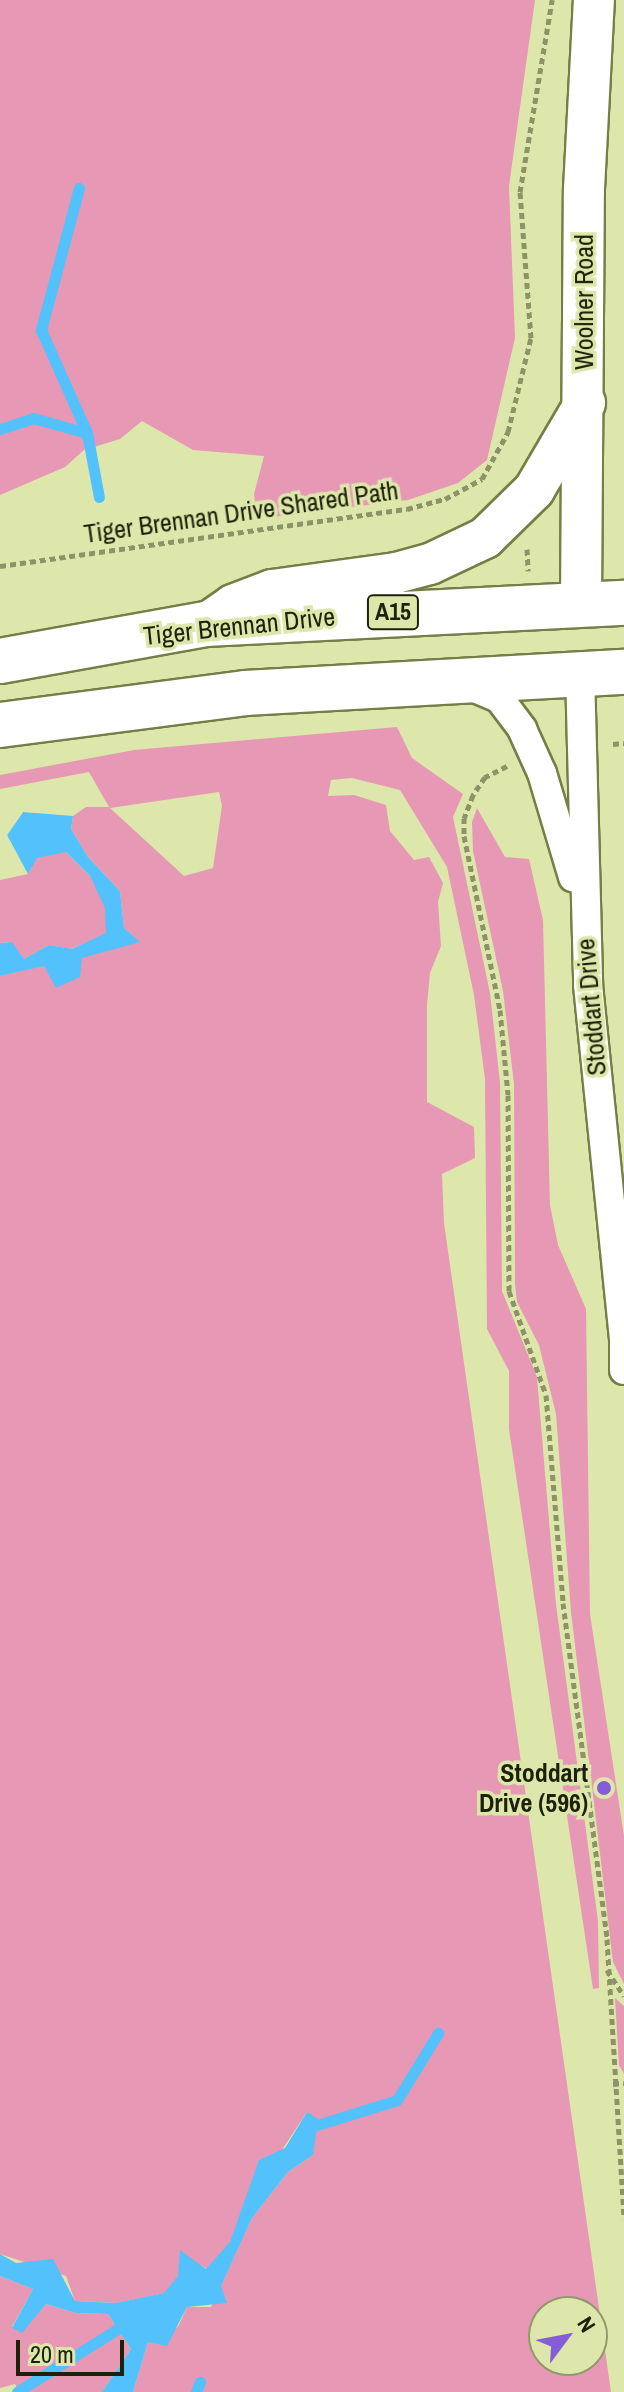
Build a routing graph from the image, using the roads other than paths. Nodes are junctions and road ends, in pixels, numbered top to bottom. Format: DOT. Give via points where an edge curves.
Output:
graph roads {
  1 [pos="594,0"];
  2 [pos="585,403"];
  3 [pos="624,603"];
  4 [pos="581,604"];
  5 [pos="206,624"];
  6 [pos="0,661"];
  7 [pos="580,672"];
  8 [pos="624,672"];
  9 [pos="422,681"];
  10 [pos="0,725"];
  11 [pos="584,925"];
  12 [pos="624,1330"];
  13 [pos="624,1340"];
  14 [pos="624,1370"];
  1 -- 2 [label="main road, Woolner Road" via="584,189"];
  2 -- 4 [label="main road, Woolner Road"];
  2 -- 5 [label="main road" via="534,490 485,538 430,564 396,573 272,590 233,605"];
  3 -- 4 [label="main road, Tiger Brennan Drive / A15"];
  4 -- 5 [label="main road, Tiger Brennan Drive / A15"];
  4 -- 7 [label="main road"];
  5 -- 6 [label="main road, Tiger Brennan Drive / A15"];
  7 -- 8 [label="main road"];
  7 -- 9 [label="main road"];
  7 -- 11 [label="street, Stoddart Drive"];
  9 -- 10 [label="main road" via="245,693"];
  9 -- 11 [label="street" via="486,690 510,710 550,798"];
  11 -- 13 [label="street, Stoddart Drive"];
  12 -- 13 [label="street, Stoddart Drive"];
  13 -- 14 [label="street, Stoddart Drive"];
}
